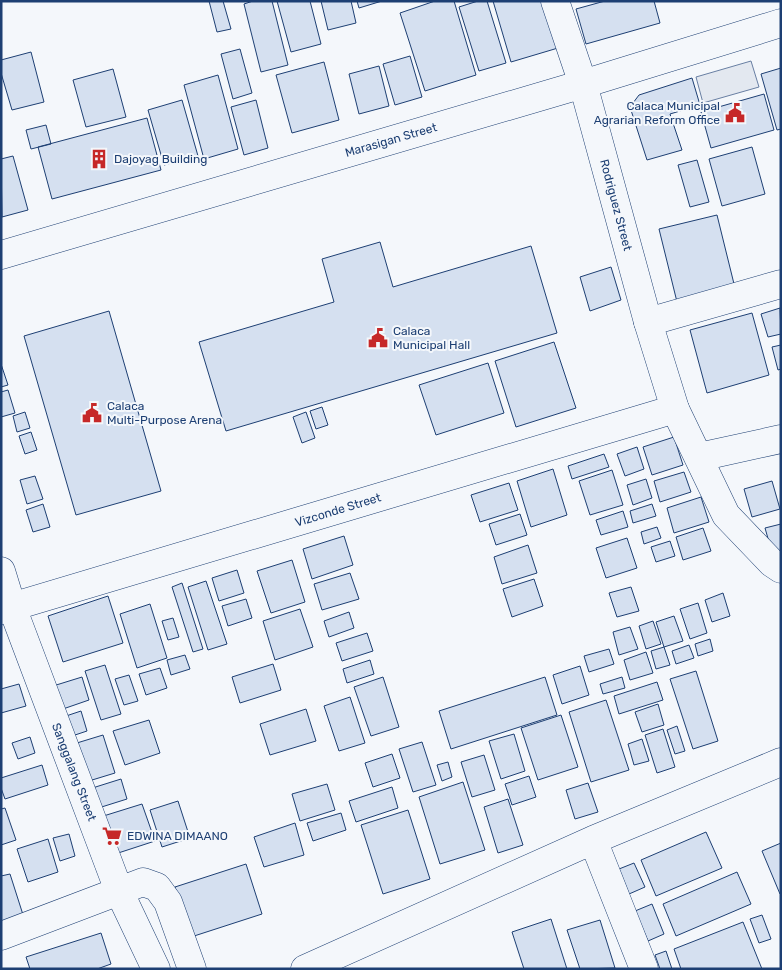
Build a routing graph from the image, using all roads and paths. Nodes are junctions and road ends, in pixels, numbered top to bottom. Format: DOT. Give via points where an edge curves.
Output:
graph roads {
  1 [pos="555,1"];
  2 [pos="781,23"];
  3 [pos="583,84"];
  4 [pos="1,255"];
  5 [pos="781,284"];
  6 [pos="648,322"];
  7 [pos="675,409"];
  8 [pos="781,439"];
  9 [pos="699,457"];
  10 [pos="781,569"];
  11 [pos="1,571"];
  12 [pos="7,608"];
  13 [pos="781,762"];
  14 [pos="593,840"];
  15 [pos="119,891"];
  16 [pos="1,936"];
  17 [pos="156,969"];
  18 [pos="192,969"];
  19 [pos="305,969"];
  20 [pos="644,969"];
  1 -- 3 [label="street, Rodriguez Street"];
  2 -- 3 [label="street, Marasigan Street"];
  3 -- 4 [label="street, Marasigan Street"];
  3 -- 6 [label="street, Rodriguez Street"];
  5 -- 6 [label="street"];
  6 -- 7 [label="street, Rodriguez Street"];
  7 -- 9 [label="street, Rodriguez Street"];
  7 -- 12 [label="street, Vizconde Street"];
  8 -- 9 [label="street"];
  9 -- 10 [label="street, Rodriguez Street" via="726,515"];
  11 -- 12 [label="street, Sanggalang Street"];
  12 -- 15 [label="street, Sanggalang Street"];
  13 -- 14 [label="street"];
  14 -- 19 [label="street"];
  14 -- 20 [label="street"];
  15 -- 16 [label="street"];
  15 -- 17 [label="street, Sanggalang Street"];
  15 -- 18 [label="street" via="142,882 158,887 168,902"];
}
